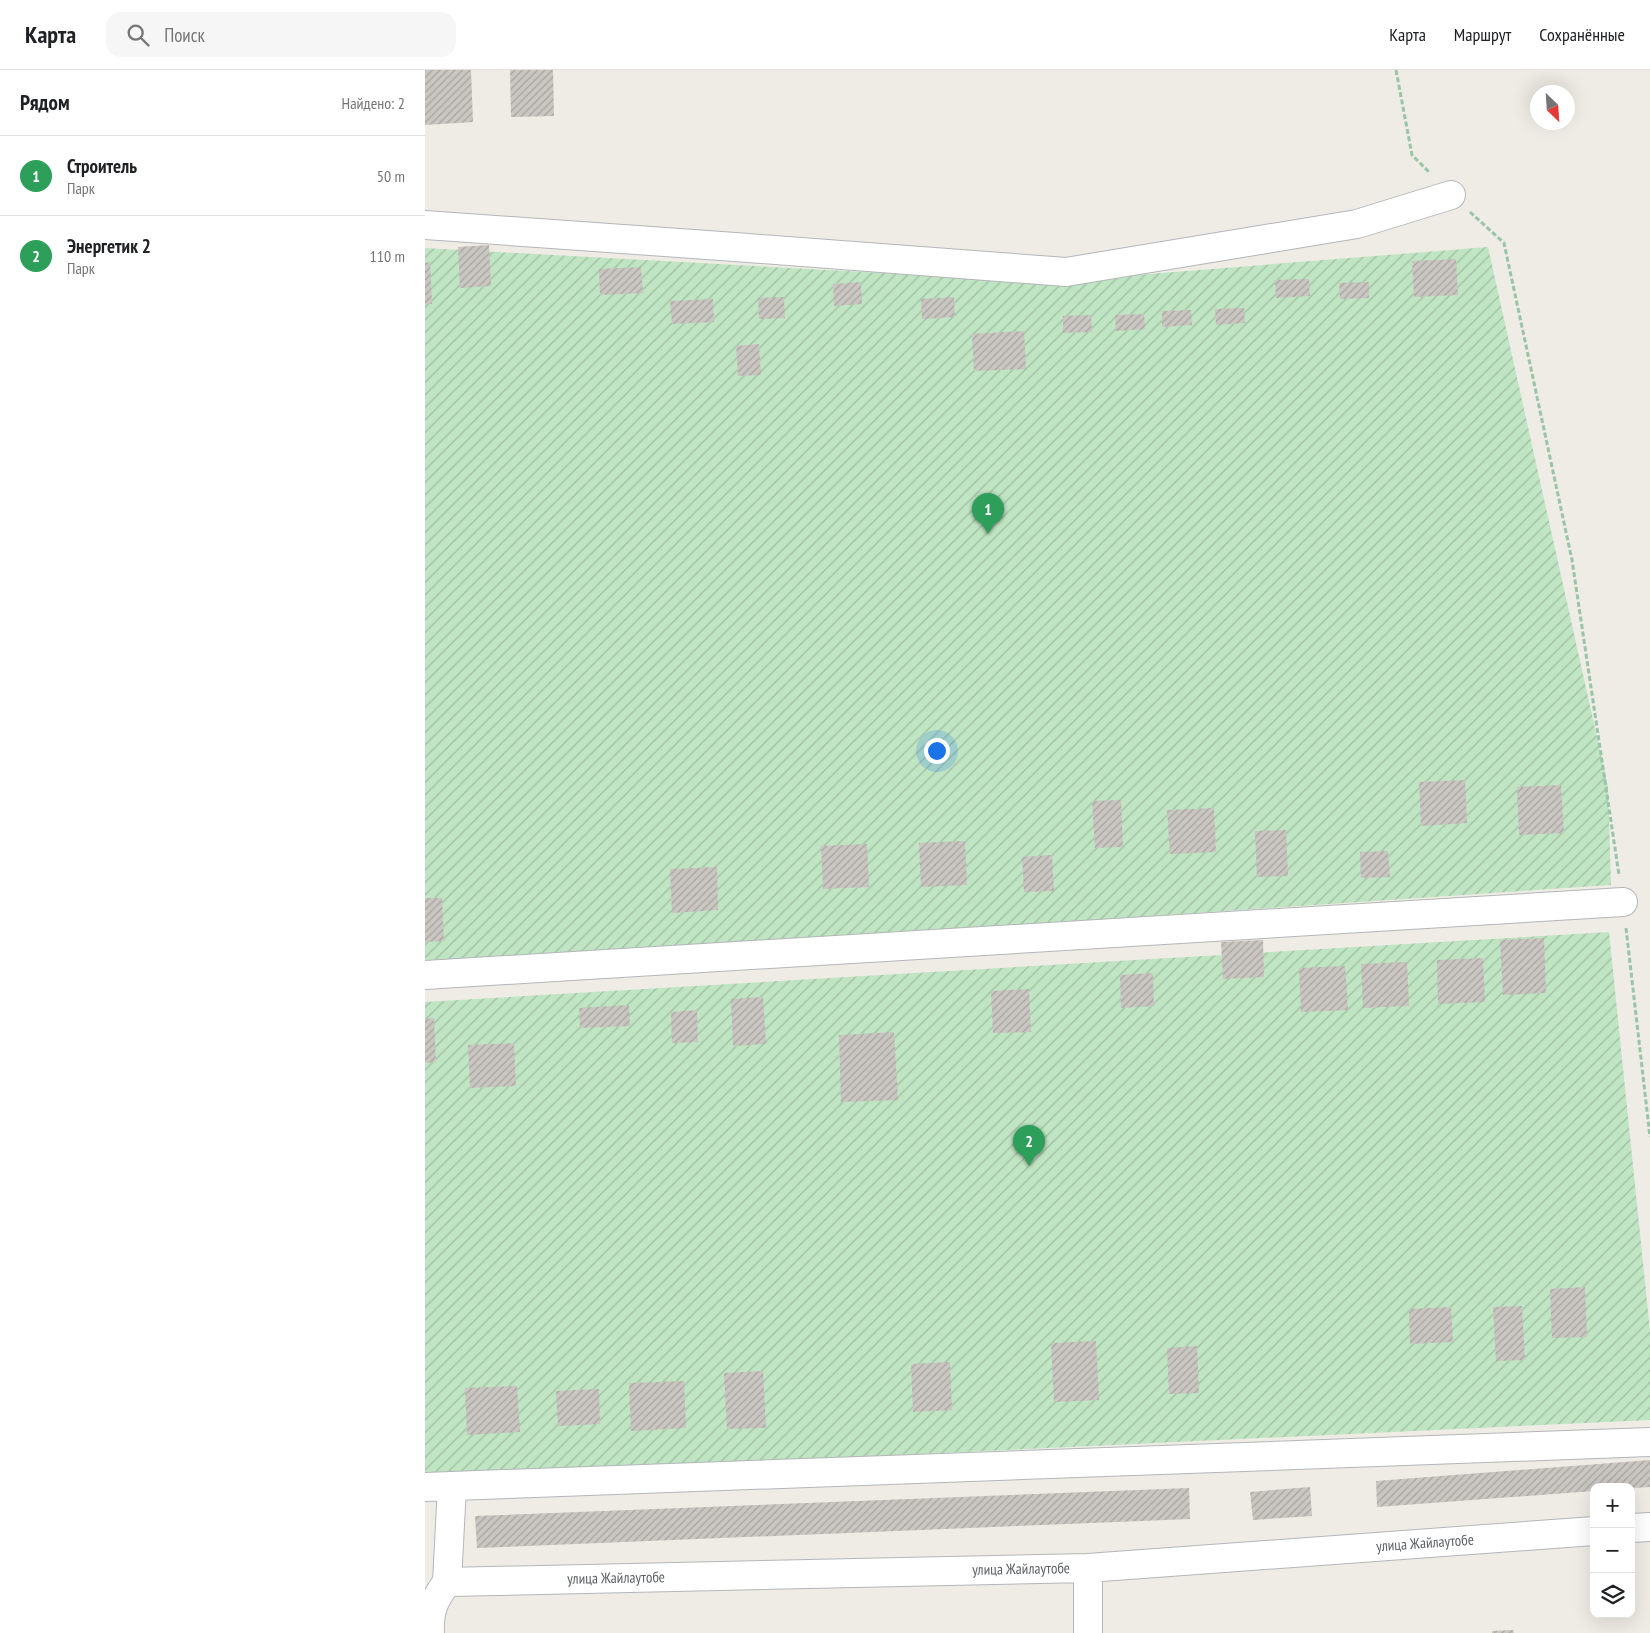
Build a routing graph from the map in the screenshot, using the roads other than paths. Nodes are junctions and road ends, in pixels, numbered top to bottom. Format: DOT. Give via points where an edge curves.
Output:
graph roads {
  1 [pos="1451,195"];
  2 [pos="425,225"];
  3 [pos="1623,902"];
  4 [pos="425,975"];
  5 [pos="1650,1442"];
  6 [pos="438,1486"];
  7 [pos="1650,1527"];
  8 [pos="1635,1528"];
  9 [pos="1590,1531"];
  10 [pos="1088,1568"];
  11 [pos="447,1582"];
  12 [pos="428,1627"];
  13 [pos="1088,1633"];
  1 -- 2 [label="street" via="1357,224 1066,272"];
  3 -- 4 [label="street"];
  5 -- 6 [label="street"];
  6 -- 11 [label="street"];
  7 -- 8 [label="street"];
  9 -- 10 [label="street, улица Жайлаутобе"];
  10 -- 11 [label="street, улица Жайлаутобе"];
  10 -- 13 [label="street"];
  11 -- 12 [label="street" via="434,1600"];
}
